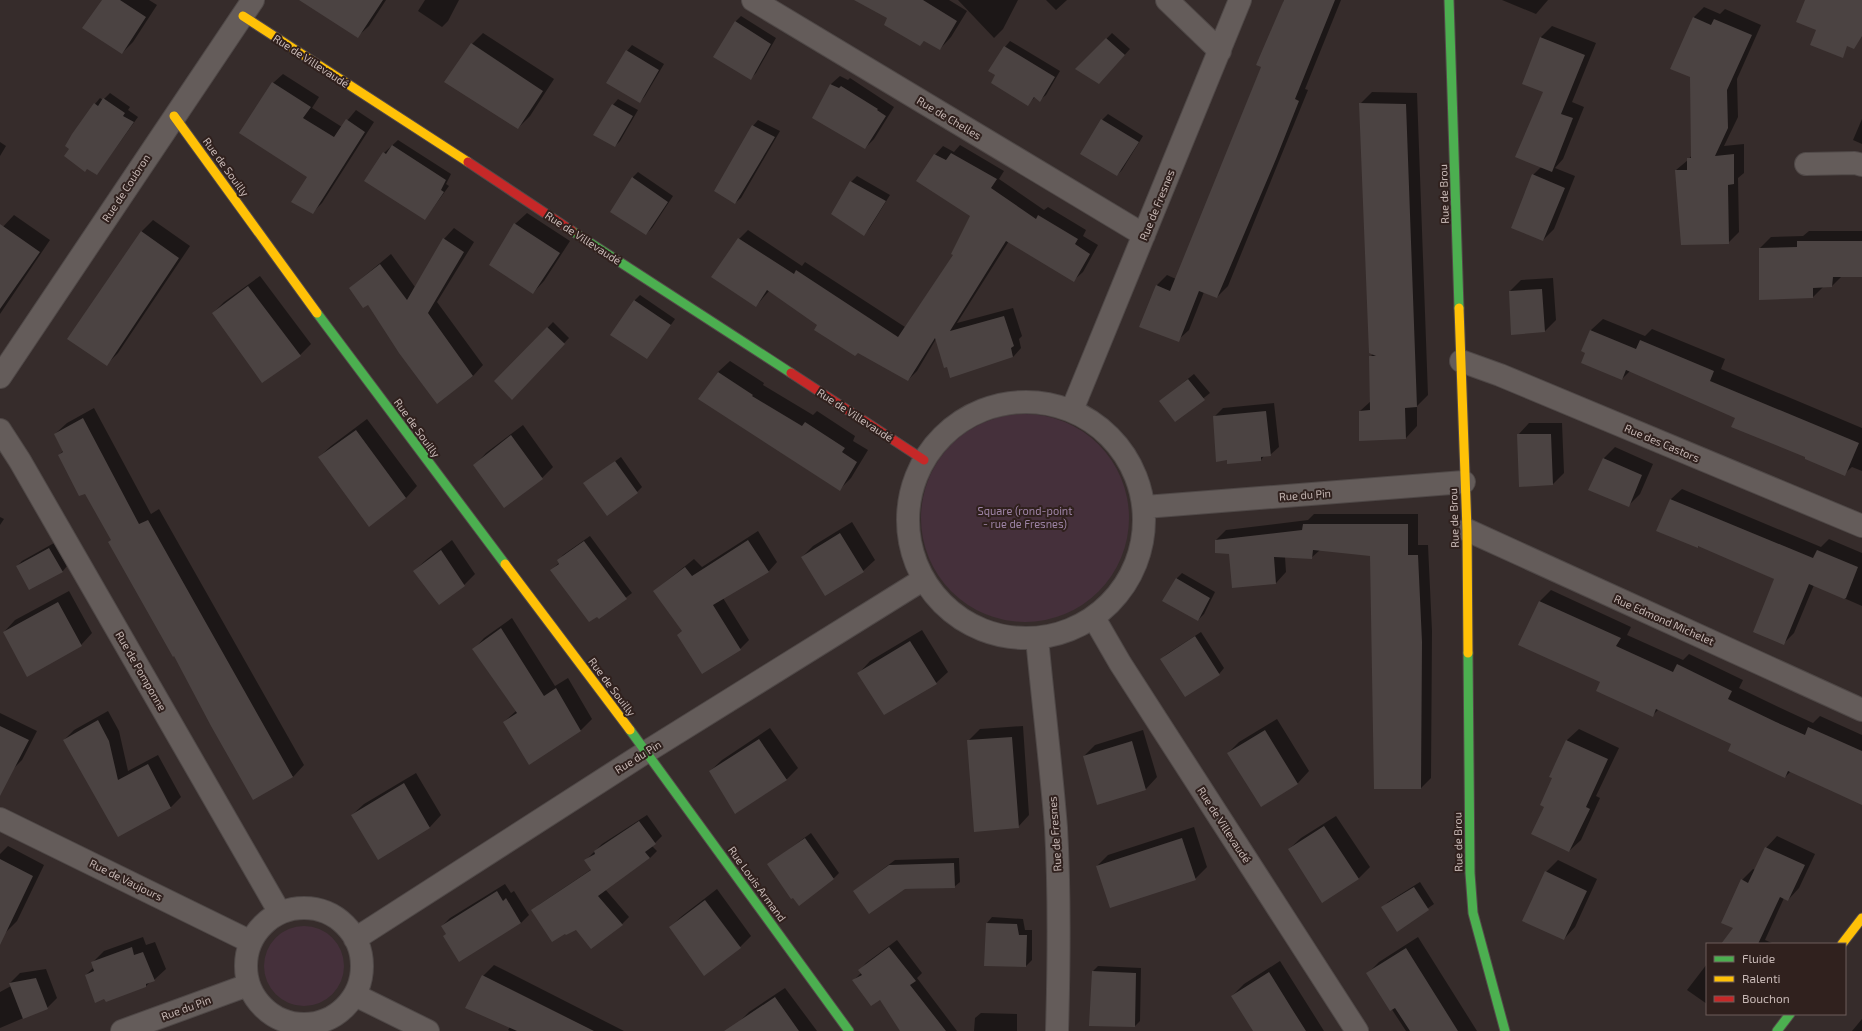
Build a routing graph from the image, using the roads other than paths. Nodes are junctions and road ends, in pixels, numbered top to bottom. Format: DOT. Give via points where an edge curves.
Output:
graph roads {
  1 [pos="753,0"];
  2 [pos="1168,0"];
  3 [pos="1240,0"];
  4 [pos="1449,0"];
  5 [pos="248,8"];
  6 [pos="1220,51"];
  7 [pos="174,116"];
  8 [pos="1806,164"];
  9 [pos="1862,166"];
  10 [pos="1144,235"];
  11 [pos="1461,361"];
  12 [pos="0,377"];
  13 [pos="1072,410"];
  14 [pos="0,430"];
  15 [pos="924,460"];
  16 [pos="1464,482"];
  17 [pos="1145,507"];
  18 [pos="1862,526"];
  19 [pos="1467,530"];
  20 [pos="924,579"];
  21 [pos="1094,618"];
  22 [pos="1037,638"];
  23 [pos="1862,710"];
  24 [pos="646,752"];
  25 [pos="0,819"];
  26 [pos="280,913"];
  27 [pos="1862,918"];
  28 [pos="356,939"];
  29 [pos="251,942"];
  30 [pos="1843,943"];
  31 [pos="248,985"];
  32 [pos="354,995"];
  33 [pos="1789,1015"];
  34 [pos="311,1028"];
  35 [pos="122,1031"];
  36 [pos="428,1031"];
  37 [pos="849,1031"];
  38 [pos="1057,1031"];
  39 [pos="1357,1031"];
  40 [pos="1505,1031"];
  41 [pos="1777,1031"];
  1 -- 10 [label="street, Rue de Chelles"];
  2 -- 6 [label="street"];
  3 -- 6 [label="street, Rue de Fresnes"];
  4 -- 11 [label="street, Rue de Brou"];
  5 -- 7 [label="street, Rue de Coubron"];
  5 -- 15 [label="street, Rue de Villevaudé"];
  6 -- 10 [label="street, Rue de Fresnes"];
  7 -- 12 [label="street, Rue de Coubron"];
  7 -- 24 [label="street, Rue de Souilly" via="432,468"];
  8 -- 9 [label="street" via="1855,163"];
  10 -- 13 [label="street, Rue de Fresnes"];
  11 -- 16 [label="street, Rue de Brou"];
  11 -- 18 [label="street, Rue des Castors"];
  13 -- 15 [label="street" via="1039,402 1005,403 973,413 945,433"];
  13 -- 17 [label="street" via="1094,422 1126,455 1139,482"];
  14 -- 26 [label="street, Rue de Pomponne"];
  15 -- 20 [label="street" via="912,488 908,520 912,551"];
  16 -- 17 [label="street, Rue du Pin"];
  16 -- 19 [label="street, Rue de Brou"];
  17 -- 21 [label="street" via="1144,539 1134,570 1117,596"];
  19 -- 23 [label="street, Rue Edmond Michelet"];
  19 -- 40 [label="street, Rue de Brou" via="1470,873 1473,913"];
  20 -- 22 [label="street" via="944,606 972,626 1003,637"];
  20 -- 24 [label="street, Rue du Pin"];
  21 -- 22 [label="street" via="1072,630"];
  21 -- 39 [label="street, Rue de Villevaudé" via="1120,663"];
  22 -- 38 [label="street, Rue de Fresnes" via="1056,829 1059,896"];
  24 -- 28 [label="street, Rue du Pin"];
  24 -- 37 [label="street, Rue Louis Armand"];
  25 -- 29 [label="street, Rue de Vaujours"];
  26 -- 28 [label="street" via="297,908 314,908 336,918"];
  26 -- 29 [label="street" via="268,920"];
  27 -- 30 [label="street"];
  28 -- 32 [label="street" via="361,958 361,977"];
  29 -- 31 [label="street" via="247,956"];
  31 -- 34 [label="street" via="266,1011 280,1020"];
  31 -- 35 [label="street, Rue du Pin"];
  32 -- 34 [label="street" via="343,1009"];
  32 -- 36 [label="street"];
  33 -- 41 [label="street"];
}
